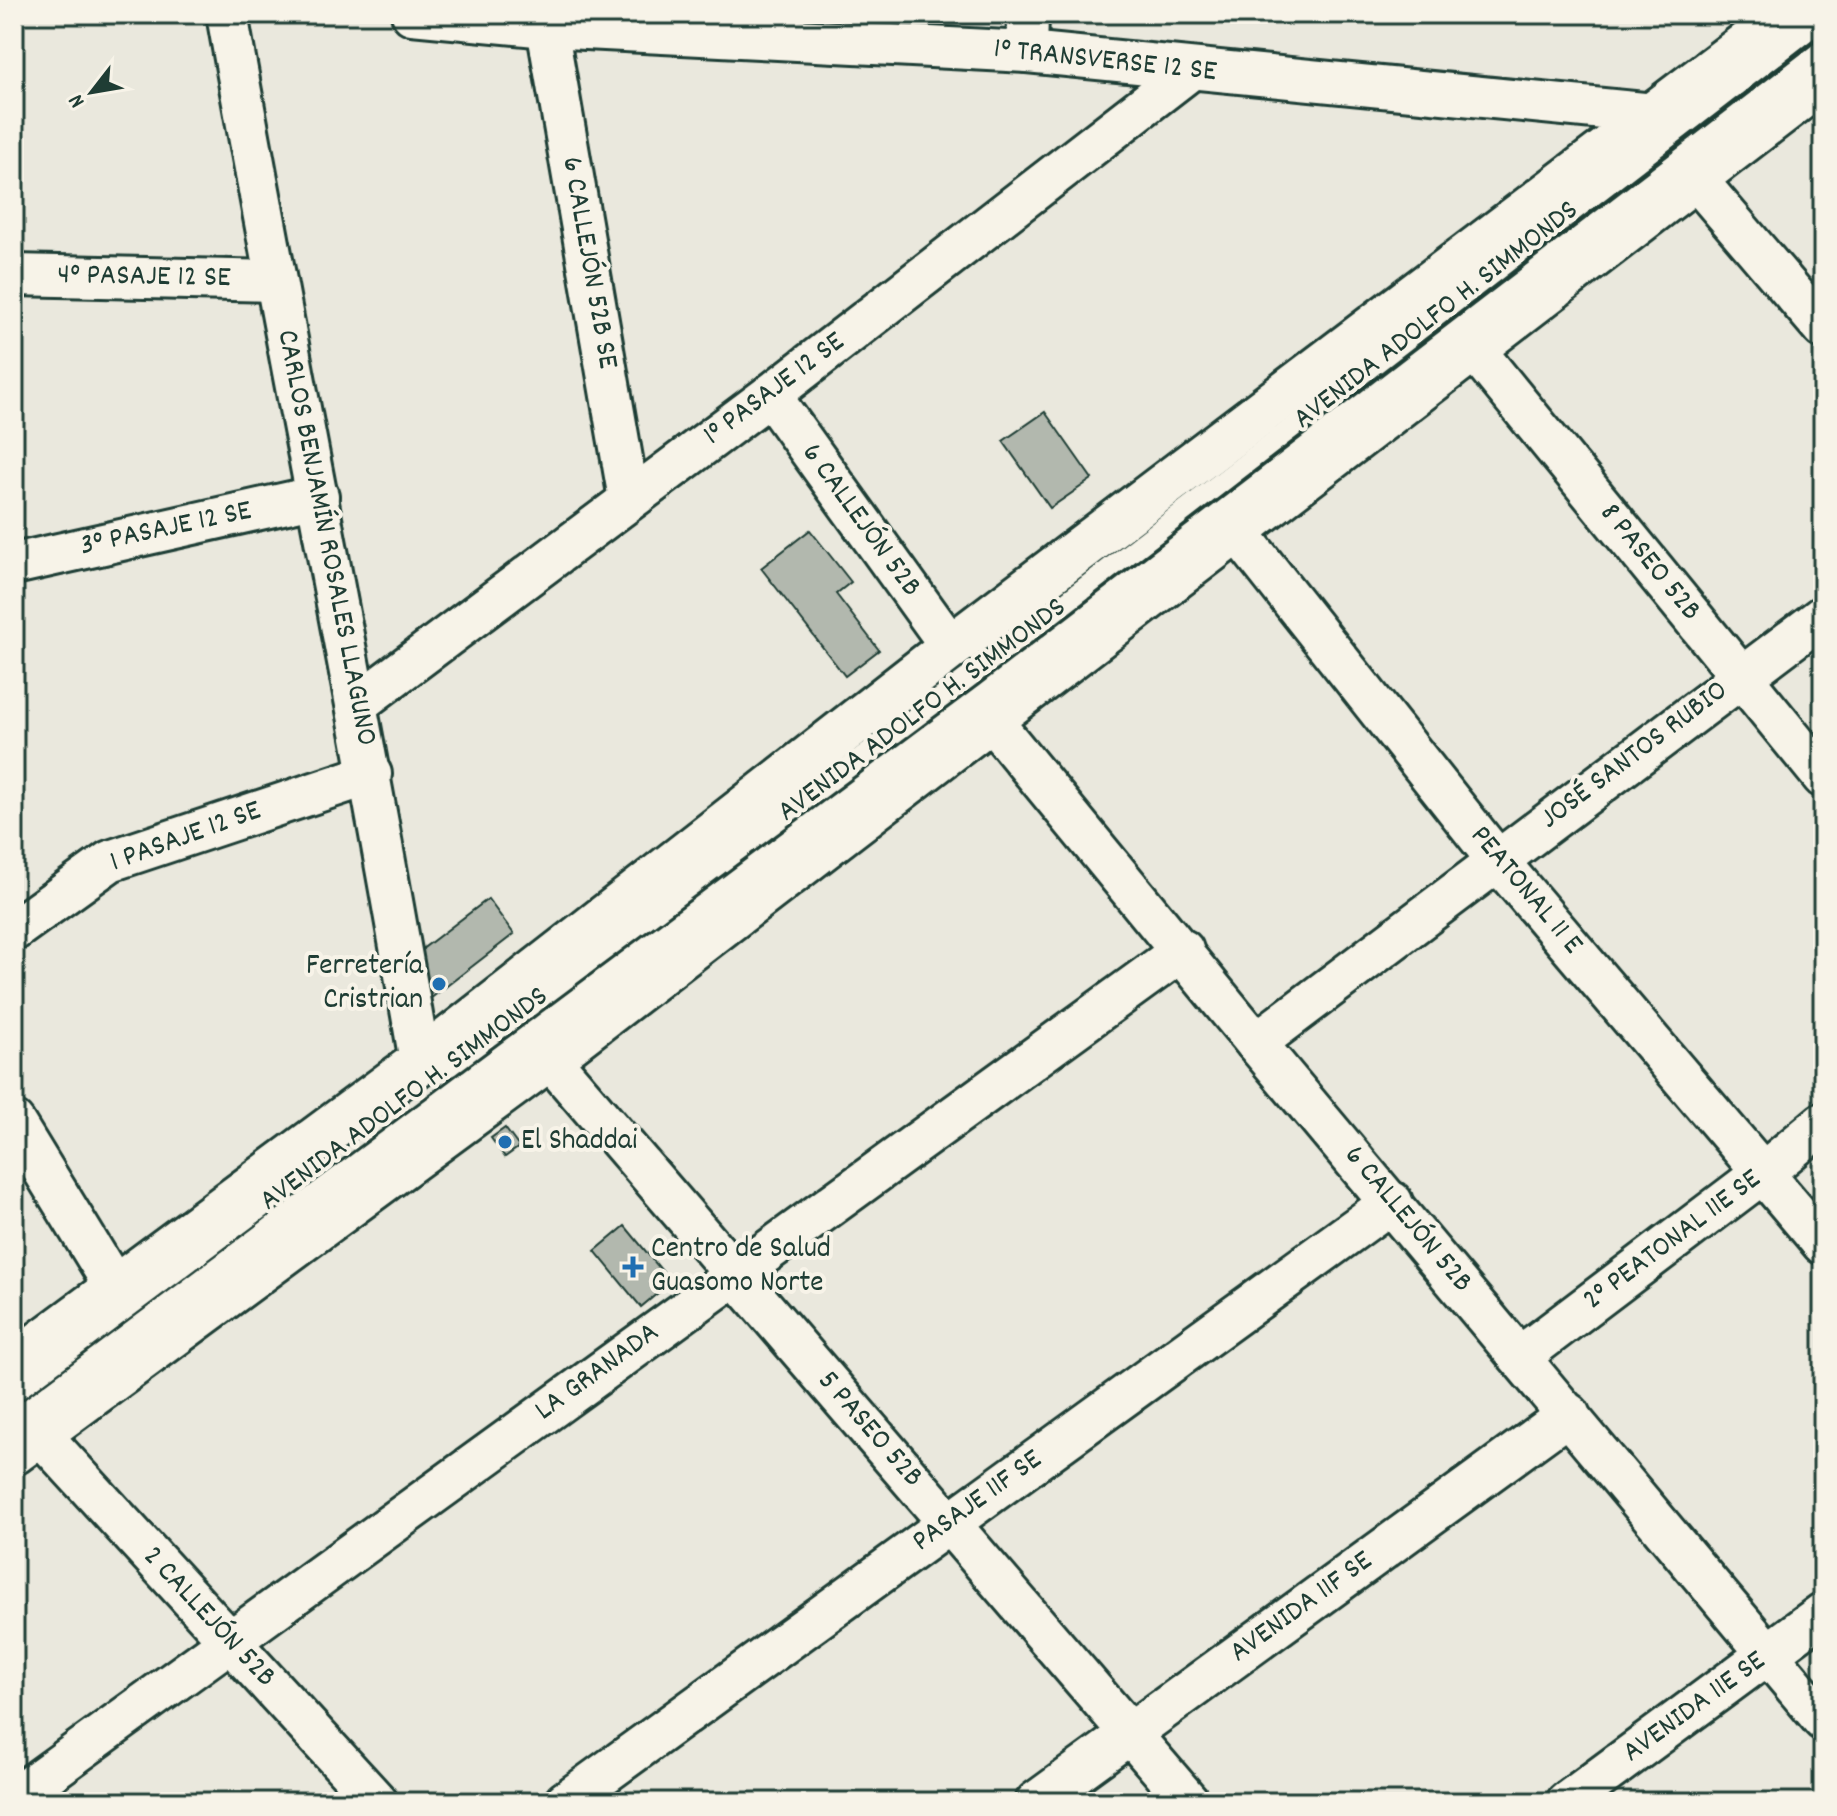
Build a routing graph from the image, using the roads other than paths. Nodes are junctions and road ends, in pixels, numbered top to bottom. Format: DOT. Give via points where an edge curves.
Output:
graph roads {
  1 [pos="227,14"];
  2 [pos="412,14"];
  3 [pos="1786,14"];
  4 [pos="1823,18"];
  5 [pos="547,27"];
  6 [pos="1028,33"];
  7 [pos="1823,50"];
  8 [pos="1190,70"];
  9 [pos="1823,80"];
  10 [pos="1654,114"];
  11 [pos="1695,178"];
  12 [pos="14,275"];
  13 [pos="275,281"];
  14 [pos="1823,328"];
  15 [pos="1474,349"];
  16 [pos="770,395"];
  17 [pos="318,496"];
  18 [pos="629,499"];
  19 [pos="1237,531"];
  20 [pos="14,564"];
  21 [pos="1823,616"];
  22 [pos="951,647"];
  23 [pos="1741,676"];
  24 [pos="357,704"];
  25 [pos="991,720"];
  26 [pos="371,774"];
  27 [pos="1823,777"];
  28 [pos="1497,860"];
  29 [pos="14,930"];
  30 [pos="1183,950"];
  31 [pos="1256,1043"];
  32 [pos="549,1058"];
  33 [pos="428,1069"];
  34 [pos="14,1122"];
  35 [pos="1823,1123"];
  36 [pos="322,1161"];
  37 [pos="1764,1172"];
  38 [pos="1392,1202"];
  39 [pos="1823,1244"];
  40 [pos="735,1274"];
  41 [pos="116,1289"];
  42 [pos="1521,1356"];
  43 [pos="14,1363"];
  44 [pos="14,1392"];
  45 [pos="1569,1414"];
  46 [pos="22,1435"];
  47 [pos="950,1523"];
  48 [pos="1823,1613"];
  49 [pos="229,1641"];
  50 [pos="1768,1654"];
  51 [pos="1823,1720"];
  52 [pos="1130,1733"];
  53 [pos="14,1798"];
  54 [pos="377,1802"];
  55 [pos="565,1802"];
  56 [pos="1036,1802"];
  57 [pos="1189,1802"];
  58 [pos="1567,1802"];
  1 -- 13 [label="street, CARLOS BENJAMÍN ROSALES LLAGUNO"];
  2 -- 5 [label="street, 1° TRANSVERSE 12 SE"];
  3 -- 10 [label="main road, AVENIDA ADOLFO H. SIMMONDS"];
  4 -- 33 [label="lane, AVENIDA ADOLFO H. SIMMONDS" via="982,667"];
  5 -- 6 [label="street, 1° TRANSVERSE 12 SE"];
  5 -- 18 [label="street, 6 CALLEJÓN 52B SE"];
  6 -- 8 [label="street, 1° TRANSVERSE 12 SE"];
  7 -- 46 [label="lane, AVENIDA ADOLFO H. SIMMONDS"];
  8 -- 10 [label="street, 1° TRANSVERSE 12 SE"];
  8 -- 16 [label="street, 1° PASAJE 12 SE"];
  9 -- 11 [label="main road, AVENIDA ADOLFO H. SIMMONDS"];
  10 -- 22 [label="main road, AVENIDA ADOLFO H. SIMMONDS"];
  11 -- 14 [label="street"];
  11 -- 15 [label="main road, AVENIDA ADOLFO H. SIMMONDS"];
  12 -- 13 [label="street, 4° PASAJE 12 SE"];
  13 -- 17 [label="street, CARLOS BENJAMÍN ROSALES LLAGUNO"];
  15 -- 19 [label="main road, AVENIDA ADOLFO H. SIMMONDS"];
  15 -- 23 [label="street, 8 PASEO 52B"];
  16 -- 18 [label="street, 1° PASAJE 12 SE"];
  16 -- 22 [label="street, 6 CALLEJÓN 52B"];
  17 -- 20 [label="street, 3° PASAJE 12 SE"];
  17 -- 24 [label="street, CARLOS BENJAMÍN ROSALES LLAGUNO"];
  18 -- 24 [label="street, 1° PASAJE 12 SE"];
  19 -- 25 [label="main road, AVENIDA ADOLFO H. SIMMONDS"];
  19 -- 28 [label="street, PEATONAL 11 E"];
  21 -- 23 [label="street, JOSÉ SANTOS RUBIO"];
  22 -- 33 [label="main road, AVENIDA ADOLFO H. SIMMONDS"];
  23 -- 27 [label="street, 8 PASEO 52B"];
  23 -- 28 [label="street, JOSÉ SANTOS RUBIO"];
  24 -- 26 [label="street, CARLOS BENJAMÍN ROSALES LLAGUNO"];
  25 -- 30 [label="street, 6 CALLEJÓN 52B"];
  25 -- 32 [label="main road, AVENIDA ADOLFO H. SIMMONDS"];
  26 -- 29 [label="street, 1 PASAJE 12 SE" via="110,861"];
  26 -- 33 [label="street, CARLOS BENJAMÍN ROSALES LLAGUNO"];
  28 -- 31 [label="street, JOSÉ SANTOS RUBIO"];
  28 -- 37 [label="street, PEATONAL 11 E"];
  30 -- 31 [label="street, 6 CALLEJÓN 52B"];
  30 -- 40 [label="street, LA GRANADA"];
  31 -- 38 [label="street, 6 CALLEJÓN 52B"];
  32 -- 40 [label="street, 5 PASEO 52B"];
  32 -- 46 [label="main road, AVENIDA ADOLFO H. SIMMONDS"];
  33 -- 41 [label="main road, AVENIDA ADOLFO H. SIMMONDS"];
  34 -- 41 [label="street"];
  35 -- 37 [label="street, 2° PEATONAL 11E SE"];
  36 -- 44 [label="lane, AVENIDA ADOLFO H. SIMMONDS"];
  37 -- 39 [label="street, PEATONAL 11 E"];
  37 -- 42 [label="street, 2° PEATONAL 11E SE"];
  38 -- 42 [label="street, 6 CALLEJÓN 52B"];
  38 -- 47 [label="street, PASAJE 11F SE"];
  40 -- 47 [label="street, 5 PASEO 52B"];
  40 -- 49 [label="street, LA GRANADA"];
  41 -- 43 [label="main road, AVENIDA ADOLFO H. SIMMONDS"];
  42 -- 45 [label="street, 6 CALLEJÓN 52B"];
  45 -- 50 [label="street, 6 CALLEJÓN 52B"];
  45 -- 52 [label="street, AVENIDA 11F SE"];
  46 -- 49 [label="street, 2 CALLEJÓN 52B"];
  47 -- 52 [label="street, 5 PASEO 52B"];
  47 -- 55 [label="street, PASAJE 11F SE"];
  48 -- 50 [label="street, AVENIDA 11E SE"];
  49 -- 53 [label="street, LA GRANADA"];
  49 -- 54 [label="street, 2 CALLEJÓN 52B"];
  50 -- 51 [label="street, 6 CALLEJÓN 52B"];
  50 -- 58 [label="street, AVENIDA 11E SE"];
  52 -- 56 [label="street, AVENIDA 11F SE"];
  52 -- 57 [label="street, 5 PASEO 52B"];
}
